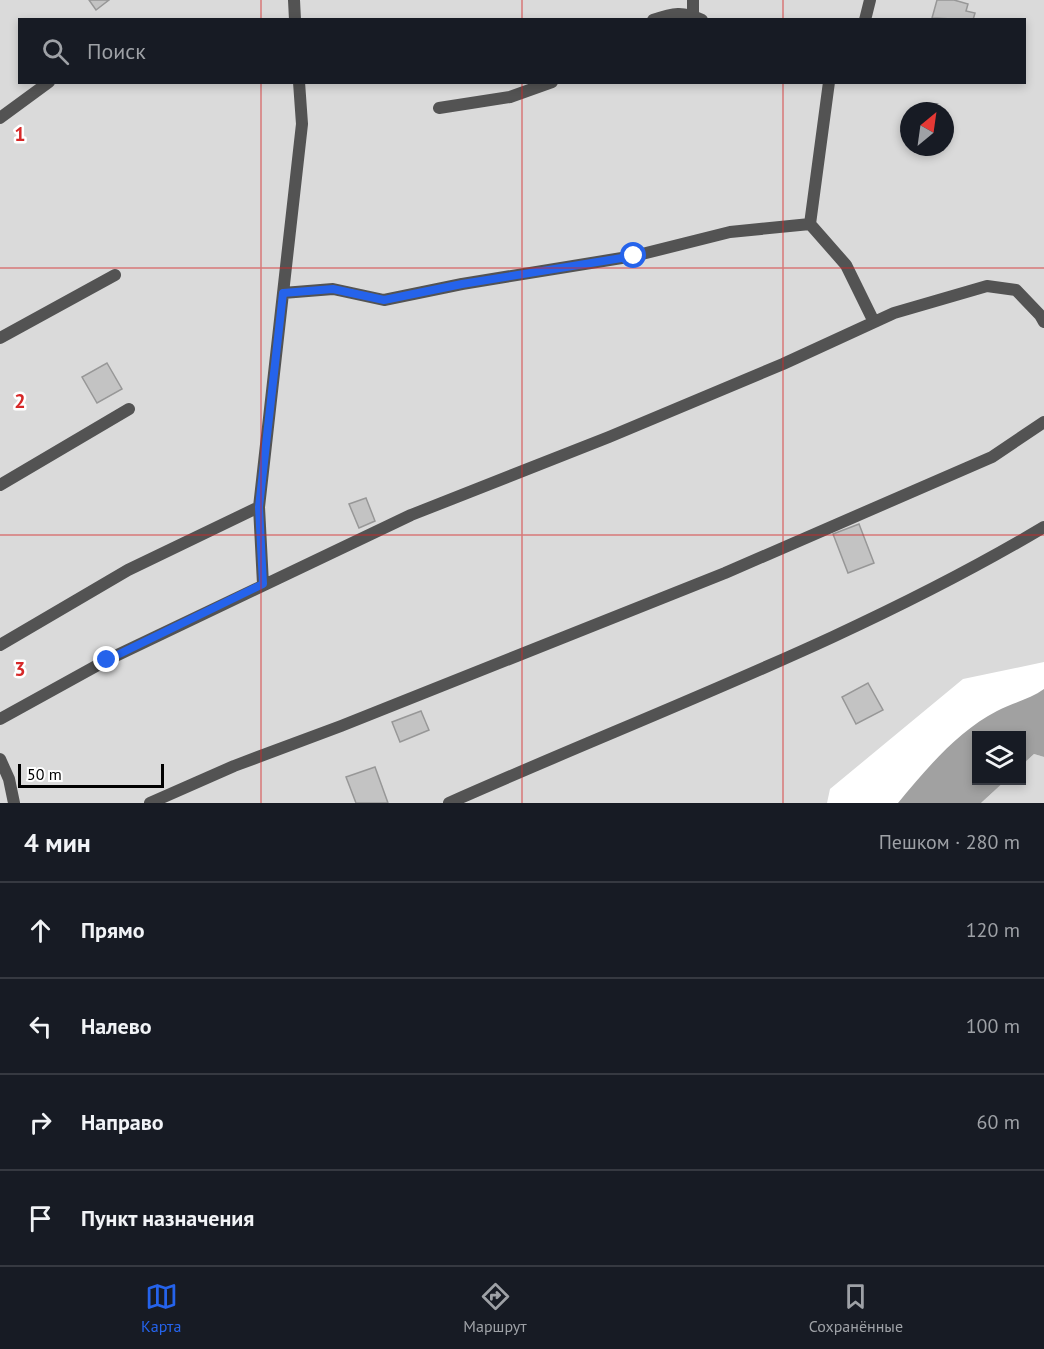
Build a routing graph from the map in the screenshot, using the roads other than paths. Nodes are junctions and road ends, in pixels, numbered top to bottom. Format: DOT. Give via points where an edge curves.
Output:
graph roads {
  1 [pos="294,0"];
  2 [pos="693,0"];
  3 [pos="870,0"];
  4 [pos="698,17"];
  5 [pos="295,18"];
  6 [pos="658,18"];
  7 [pos="866,18"];
  8 [pos="46,84"];
  9 [pos="299,84"];
  10 [pos="546,84"];
  11 [pos="829,84"];
  12 [pos="439,108"];
  13 [pos="0,118"];
  14 [pos="810,224"];
  15 [pos="114,275"];
  16 [pos="283,293"];
  17 [pos="874,322"];
  18 [pos="1044,322"];
  19 [pos="0,338"];
  20 [pos="129,409"];
  21 [pos="1044,422"];
  22 [pos="0,485"];
  23 [pos="259,507"];
  24 [pos="1044,527"];
  25 [pos="263,584"];
  26 [pos="0,645"];
  27 [pos="0,719"];
  28 [pos="0,759"];
  29 [pos="14,803"];
  30 [pos="150,803"];
  31 [pos="449,803"];
  1 -- 5 [label="street"];
  2 -- 4 [label="street"];
  3 -- 7 [label="street"];
  4 -- 6 [label="street" via="674,12"];
  8 -- 13 [label="street"];
  9 -- 16 [label="street" via="302,124"];
  10 -- 12 [label="street" via="510,97"];
  11 -- 14 [label="street"];
  14 -- 16 [label="street" via="730,232 634,256 384,300 333,289"];
  14 -- 17 [label="street" via="846,265"];
  15 -- 19 [label="street"];
  16 -- 23 [label="street"];
  17 -- 18 [label="street" via="987,286 1016,290"];
  17 -- 25 [label="street" via="620,433 411,515"];
  20 -- 22 [label="street"];
  21 -- 30 [label="street" via="992,457 725,573 234,766"];
  23 -- 25 [label="street"];
  23 -- 26 [label="street" via="128,570"];
  24 -- 31 [label="street" via="831,639"];
  25 -- 27 [label="street" via="107,660"];
  28 -- 29 [label="street"];
}
